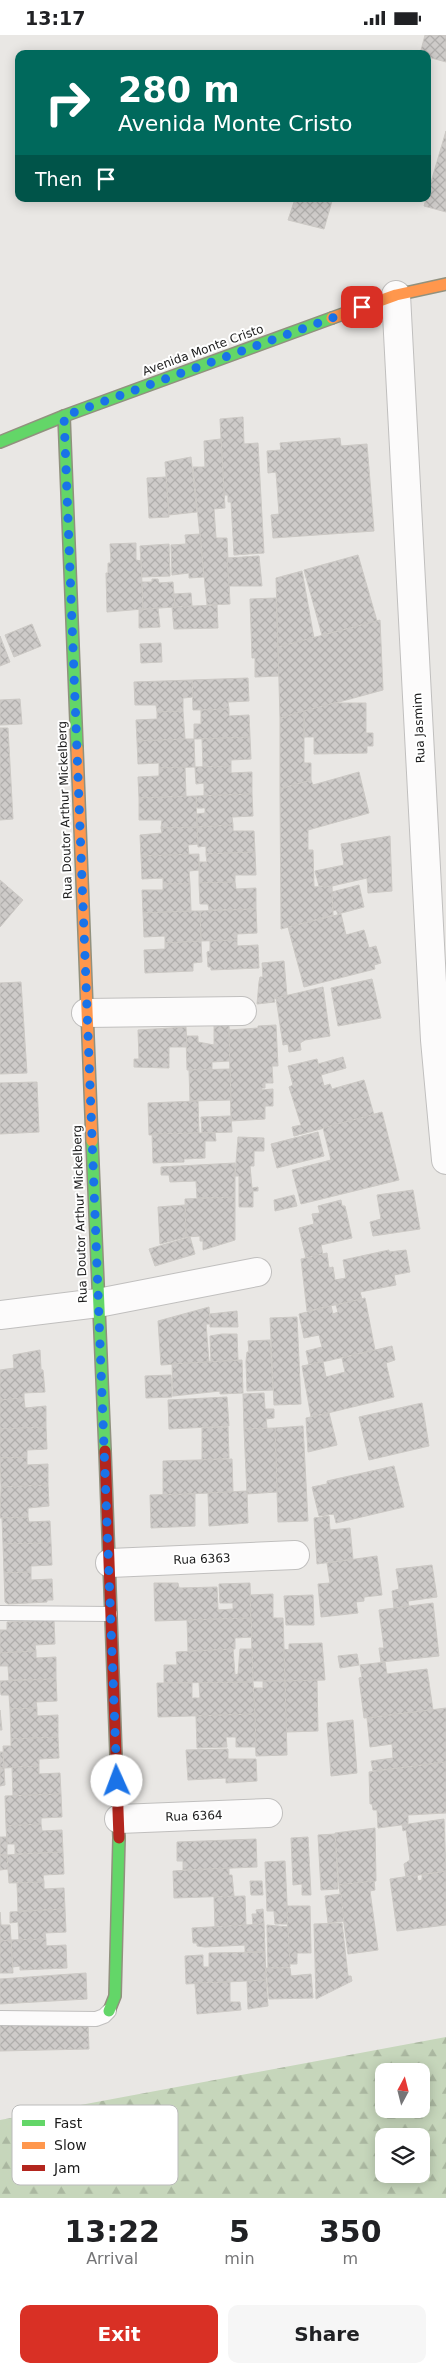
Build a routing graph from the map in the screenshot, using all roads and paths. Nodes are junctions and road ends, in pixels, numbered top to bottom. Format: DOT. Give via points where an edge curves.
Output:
graph roads {
  1 [pos="446,284"];
  2 [pos="396,295"];
  3 [pos="64,416"];
  4 [pos="0,442"];
  5 [pos="242,1011"];
  6 [pos="86,1013"];
  7 [pos="446,1160"];
  8 [pos="257,1272"];
  9 [pos="98,1303"];
  10 [pos="0,1315"];
  11 [pos="295,1555"];
  12 [pos="110,1563"];
  13 [pos="0,1613"];
  14 [pos="110,1614"];
  15 [pos="268,1813"];
  16 [pos="119,1819"];
  17 [pos="110,2011"];
  18 [pos="0,2018"];
  1 -- 2 [label="street, Avenida Monte Cristo"];
  2 -- 3 [label="street, Avenida Monte Cristo"];
  2 -- 7 [label="street, Rua Jasmim" via="435,1030"];
  3 -- 4 [label="street, Avenida Monte Cristo"];
  3 -- 6 [label="street, Rua Doutor Arthur Mickelberg"];
  5 -- 6 [label="street"];
  6 -- 9 [label="street, Rua Doutor Arthur Mickelberg"];
  8 -- 9 [label="street"];
  9 -- 10 [label="street"];
  9 -- 12 [label="street, Rua Doutor Arthur Mickelberg"];
  11 -- 12 [label="street, Rua 6363"];
  12 -- 14 [label="street, Rua Doutor Arthur Mickelberg"];
  13 -- 14 [label="lane"];
  14 -- 16 [label="street, Rua Doutor Arthur Mickelberg"];
  15 -- 16 [label="street, Rua 6364"];
  16 -- 17 [label="street, Rua Doutor Arthur Mickelberg" via="114,1996"];
  17 -- 18 [label="lane" via="96,2019"];
}
